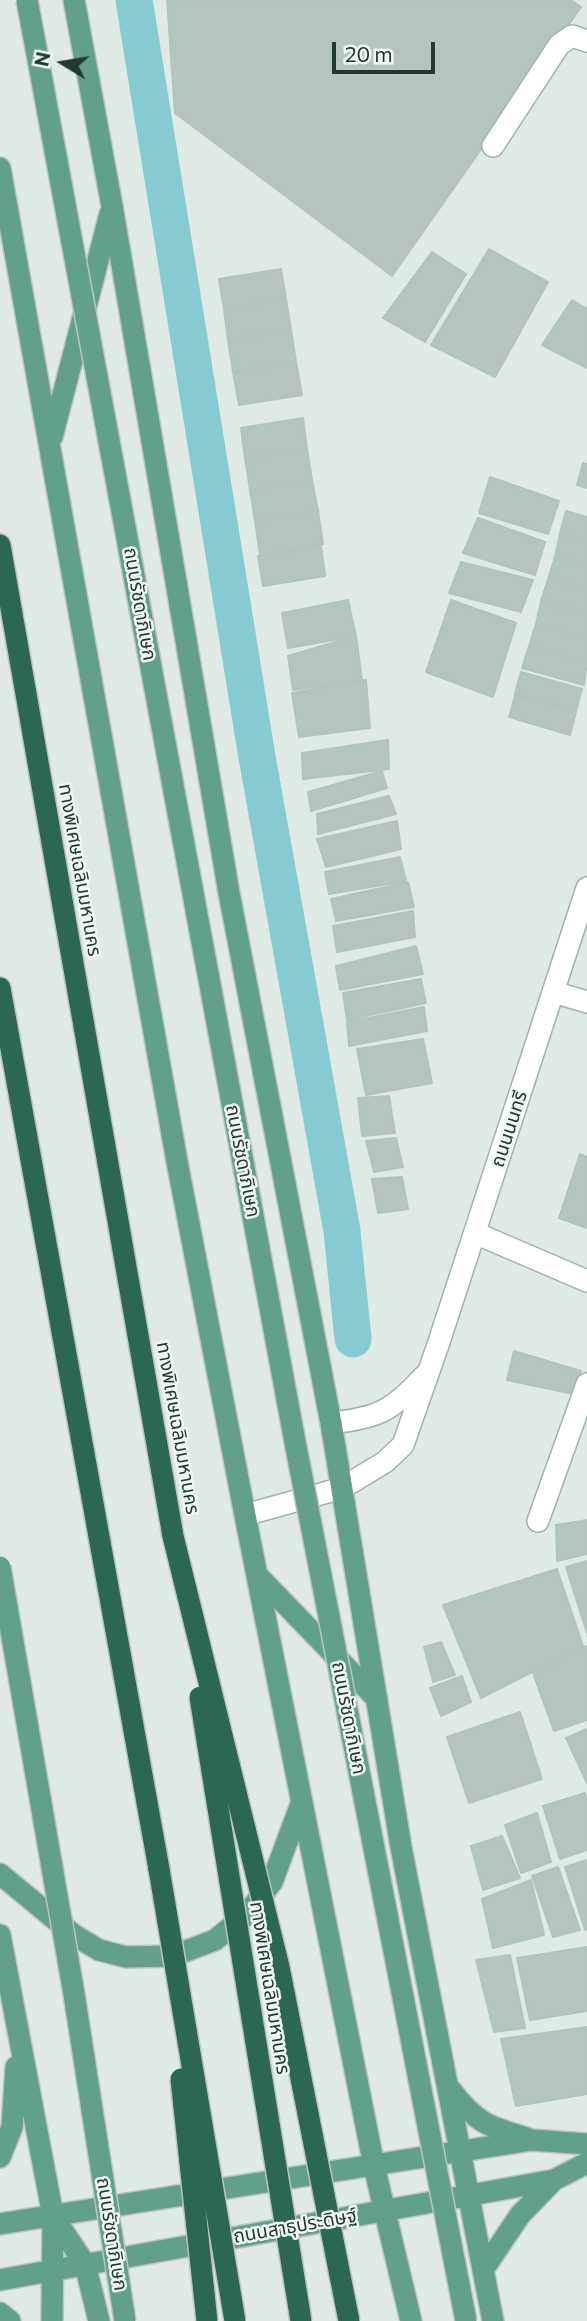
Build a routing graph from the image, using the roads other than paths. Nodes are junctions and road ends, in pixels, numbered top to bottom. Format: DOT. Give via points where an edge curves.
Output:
graph roads {
  1 [pos="27,0"];
  2 [pos="74,0"];
  3 [pos="587,41"];
  4 [pos="493,146"];
  5 [pos="0,168"];
  6 [pos="112,206"];
  7 [pos="49,446"];
  8 [pos="0,545"];
  9 [pos="587,888"];
  10 [pos="0,988"];
  11 [pos="553,992"];
  12 [pos="587,1002"];
  13 [pos="475,1233"];
  14 [pos="587,1281"];
  15 [pos="430,1369"];
  16 [pos="587,1384"];
  17 [pos="331,1423"];
  18 [pos="342,1488"];
  19 [pos="245,1515"];
  20 [pos="538,1521"];
  21 [pos="173,1536"];
  22 [pos="0,1567"];
  23 [pos="257,1575"];
  24 [pos="377,1699"];
  25 [pos="302,1802"];
  26 [pos="159,1869"];
  27 [pos="0,1874"];
  28 [pos="0,1935"];
  29 [pos="18,2038"];
  30 [pos="449,2087"];
  31 [pos="532,2140"];
  32 [pos="587,2144"];
  33 [pos="460,2153"];
  34 [pos="0,2157"];
  35 [pos="587,2163"];
  36 [pos="374,2166"];
  37 [pos="554,2180"];
  38 [pos="469,2196"];
  39 [pos="384,2210"];
  40 [pos="53,2216"];
  41 [pos="0,2224"];
  42 [pos="85,2264"];
  43 [pos="485,2267"];
  44 [pos="52,2270"];
  45 [pos="0,2280"];
  46 [pos="0,2313"];
  47 [pos="10,2321"];
  48 [pos="52,2321"];
  49 [pos="99,2321"];
  50 [pos="125,2321"];
  51 [pos="207,2321"];
  52 [pos="235,2321"];
  53 [pos="301,2321"];
  54 [pos="349,2321"];
  55 [pos="411,2321"];
  56 [pos="466,2321"];
  57 [pos="493,2321"];
  1 -- 56 [label="main road, ถนนรัชดาภิเษก, bridge" via="293,1428"];
  2 -- 6 [label="main road, ถนนรัชดาภิเษก"];
  3 -- 4 [label="street" via="572,36 559,45"];
  5 -- 7 [label="main road"];
  6 -- 7 [label="main road"];
  6 -- 17 [label="main road, ถนนรัชดาภิเษก" via="229,893"];
  7 -- 19 [label="main road"];
  8 -- 21 [label="highway, ทางพิเศษเฉลิมมหานคร"];
  9 -- 11 [label="street, ถนนนนทรี"];
  10 -- 26 [label="highway"];
  11 -- 12 [label="street"];
  11 -- 13 [label="street, ถนนนนทรี"];
  13 -- 14 [label="street"];
  13 -- 15 [label="street, ถนนนนทรี"];
  15 -- 17 [label="street, ถนนนนทรี" via="406,1396 382,1413"];
  15 -- 18 [label="street, ถนนนนทรี" via="402,1445 385,1462"];
  16 -- 20 [label="street"];
  17 -- 18 [label="main road, ถนนรัชดาภิเษก"];
  18 -- 19 [label="street, ถนนนนทรี"];
  18 -- 24 [label="main road, ถนนรัชดาภิเษก"];
  19 -- 23 [label="main road"];
  21 -- 53 [label="highway, ทางพิเศษเฉลิมมหานคร, bridge"];
  21 -- 54 [label="highway, bridge" via="279,1967"];
  22 -- 50 [label="main road, ถนนรัชดาภิเษก, bridge" via="77,2008"];
  23 -- 24 [label="main road"];
  23 -- 25 [label="main road"];
  24 -- 30 [label="main road, ถนนรัชดาภิเษก"];
  25 -- 27 [label="main road" via="272,1882 246,1915 215,1940 173,1956 126,1956 99,1950"];
  25 -- 36 [label="main road"];
  26 -- 51 [label="highway, bridge"];
  26 -- 52 [label="highway, bridge"];
  28 -- 29 [label="main road, ถนนรัชดาภิเษก"];
  29 -- 34 [label="main road" via="12,2127"];
  29 -- 40 [label="main road, ถนนรัชดาภิเษก"];
  30 -- 31 [label="main road" via="480,2122"];
  30 -- 33 [label="main road, ถนนรัชดาภิเษก"];
  31 -- 32 [label="main road"];
  31 -- 33 [label="main road"];
  33 -- 36 [label="main road"];
  33 -- 38 [label="main road, ถนนรัชดาภิเษก"];
  35 -- 37 [label="main road, ถนนสาธุประดิษฐ์"];
  36 -- 39 [label="main road"];
  36 -- 40 [label="main road"];
  37 -- 38 [label="main road, ถนนสาธุประดิษฐ์"];
  37 -- 43 [label="main road" via="520,2215"];
  38 -- 39 [label="main road, ถนนสาธุประดิษฐ์"];
  38 -- 43 [label="main road, ถนนรัชดาภิเษก"];
  39 -- 42 [label="main road, ถนนสาธุประดิษฐ์"];
  39 -- 55 [label="main road"];
  40 -- 41 [label="main road"];
  40 -- 42 [label="main road, ถนนรัชดาภิเษก"];
  40 -- 44 [label="main road, ถนนรัชดาภิเษก"];
  42 -- 44 [label="main road, ถนนสาธุประดิษฐ์"];
  42 -- 49 [label="main road, ถนนรัชดาภิเษก"];
  43 -- 57 [label="main road, ถนนรัชดาภิเษก"];
  44 -- 45 [label="main road, ถนนสาธุประดิษฐ์"];
  44 -- 48 [label="main road, ถนนรัชดาภิเษก"];
  46 -- 47 [label="main road"];
}
